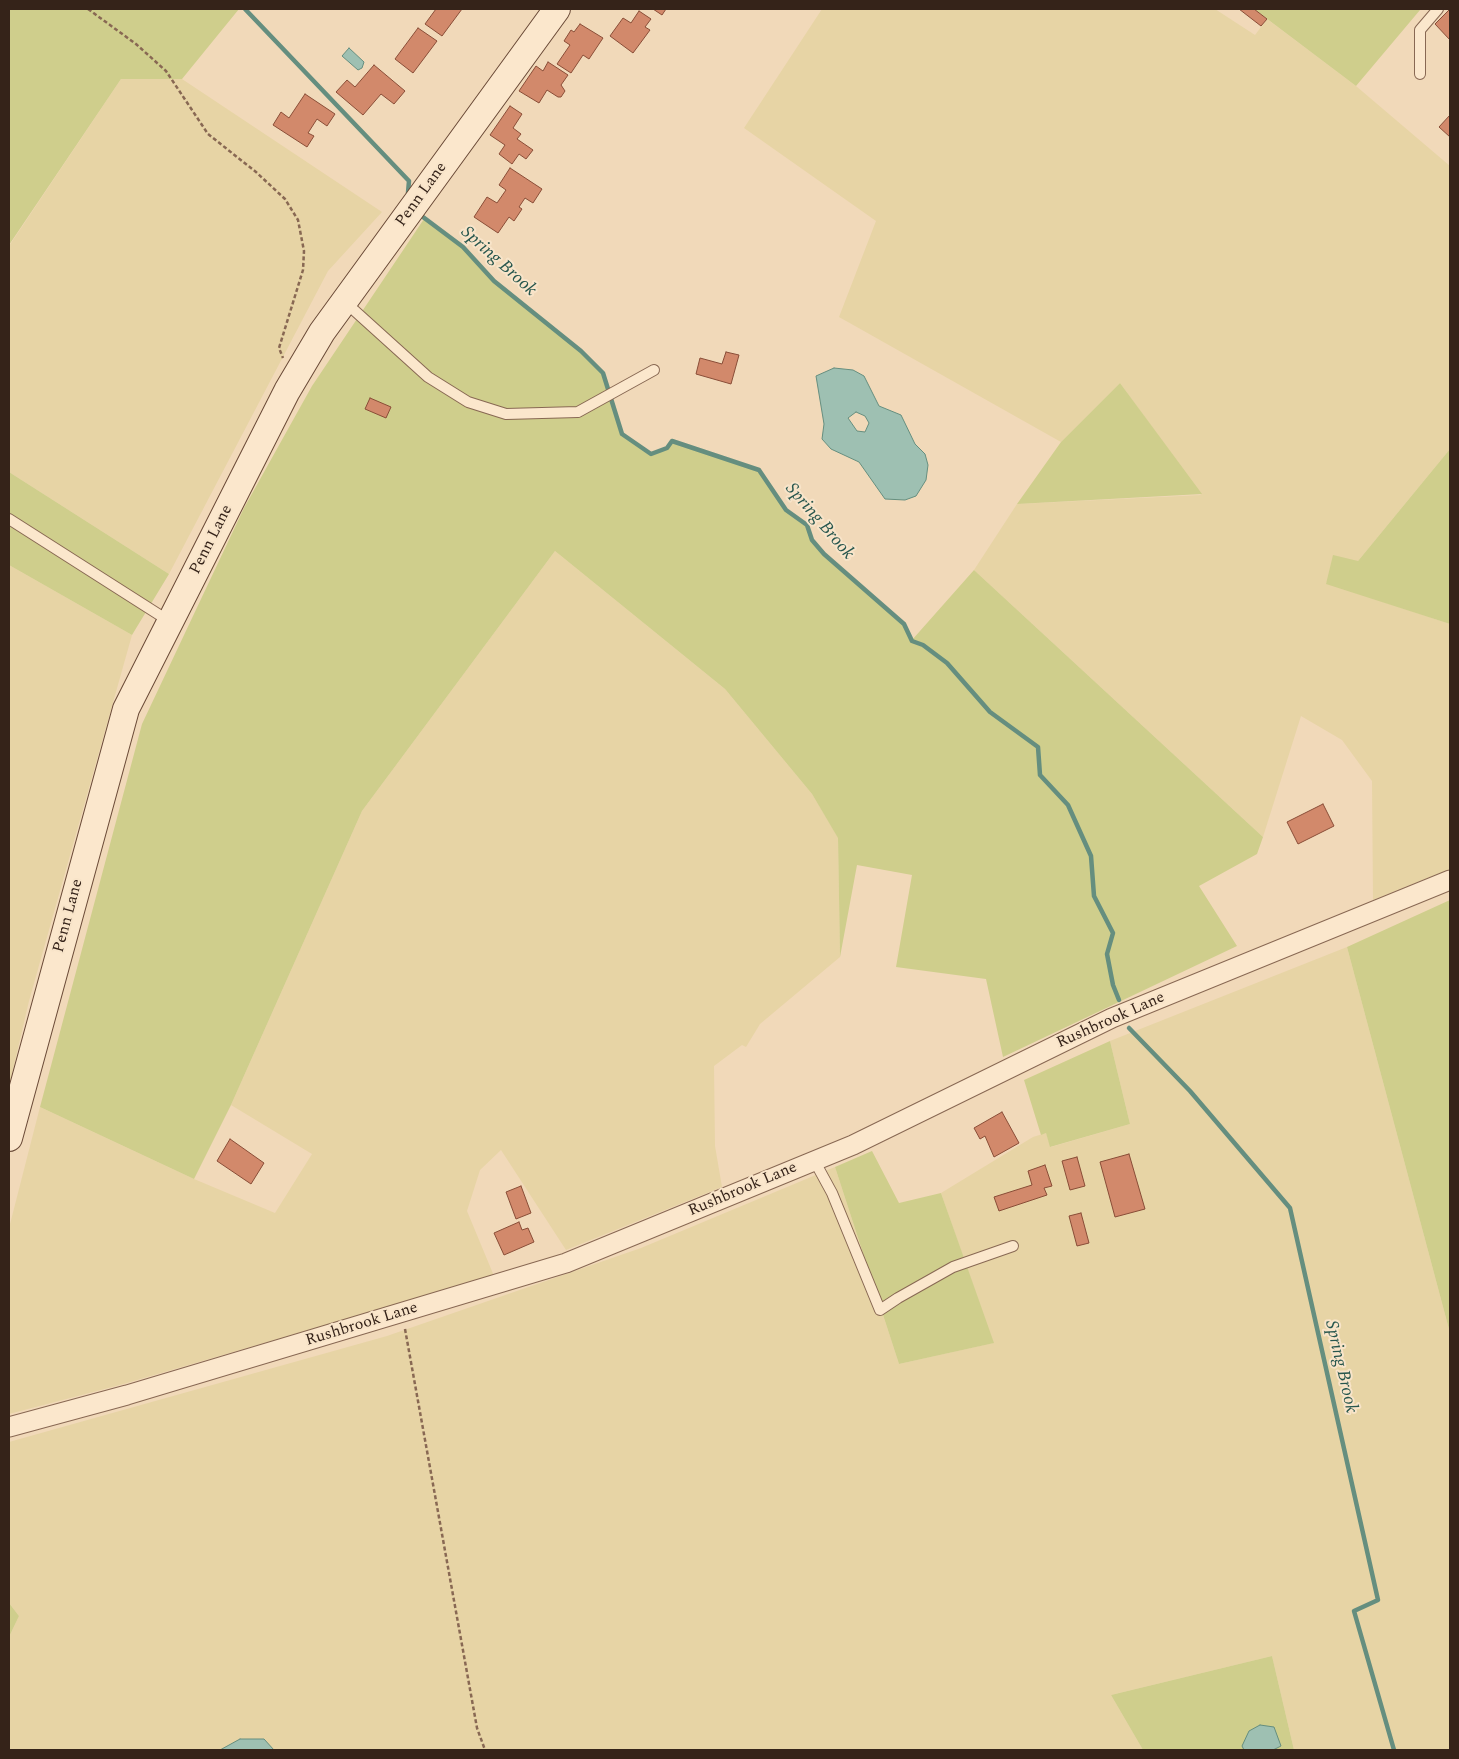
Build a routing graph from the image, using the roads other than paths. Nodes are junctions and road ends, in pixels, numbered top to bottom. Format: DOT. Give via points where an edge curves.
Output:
graph roads {
  1 [pos="557,9"];
  2 [pos="1438,9"];
  3 [pos="1420,74"];
  4 [pos="345,302"];
  5 [pos="654,370"];
  6 [pos="9,519"];
  7 [pos="170,621"];
  8 [pos="1450,880"];
  9 [pos="9,1138"];
  10 [pos="814,1160"];
  11 [pos="1013,1246"];
  12 [pos="9,1426"];
  1 -- 4 [label="street, Penn Lane"];
  2 -- 3 [label="lane" via="1420,30"];
  4 -- 5 [label="lane" via="428,377 468,402 506,414 578,412"];
  4 -- 7 [label="street, Penn Lane" via="322,332 292,384"];
  6 -- 7 [label="lane"];
  7 -- 9 [label="street, Penn Lane" via="126,709 19,1084"];
  8 -- 10 [label="street, Rushbrook Lane" via="1112,1018 853,1145"];
  10 -- 11 [label="lane" via="850,1234 880,1310 953,1267"];
  10 -- 12 [label="street, Rushbrook Lane" via="566,1263 127,1395"];
}
